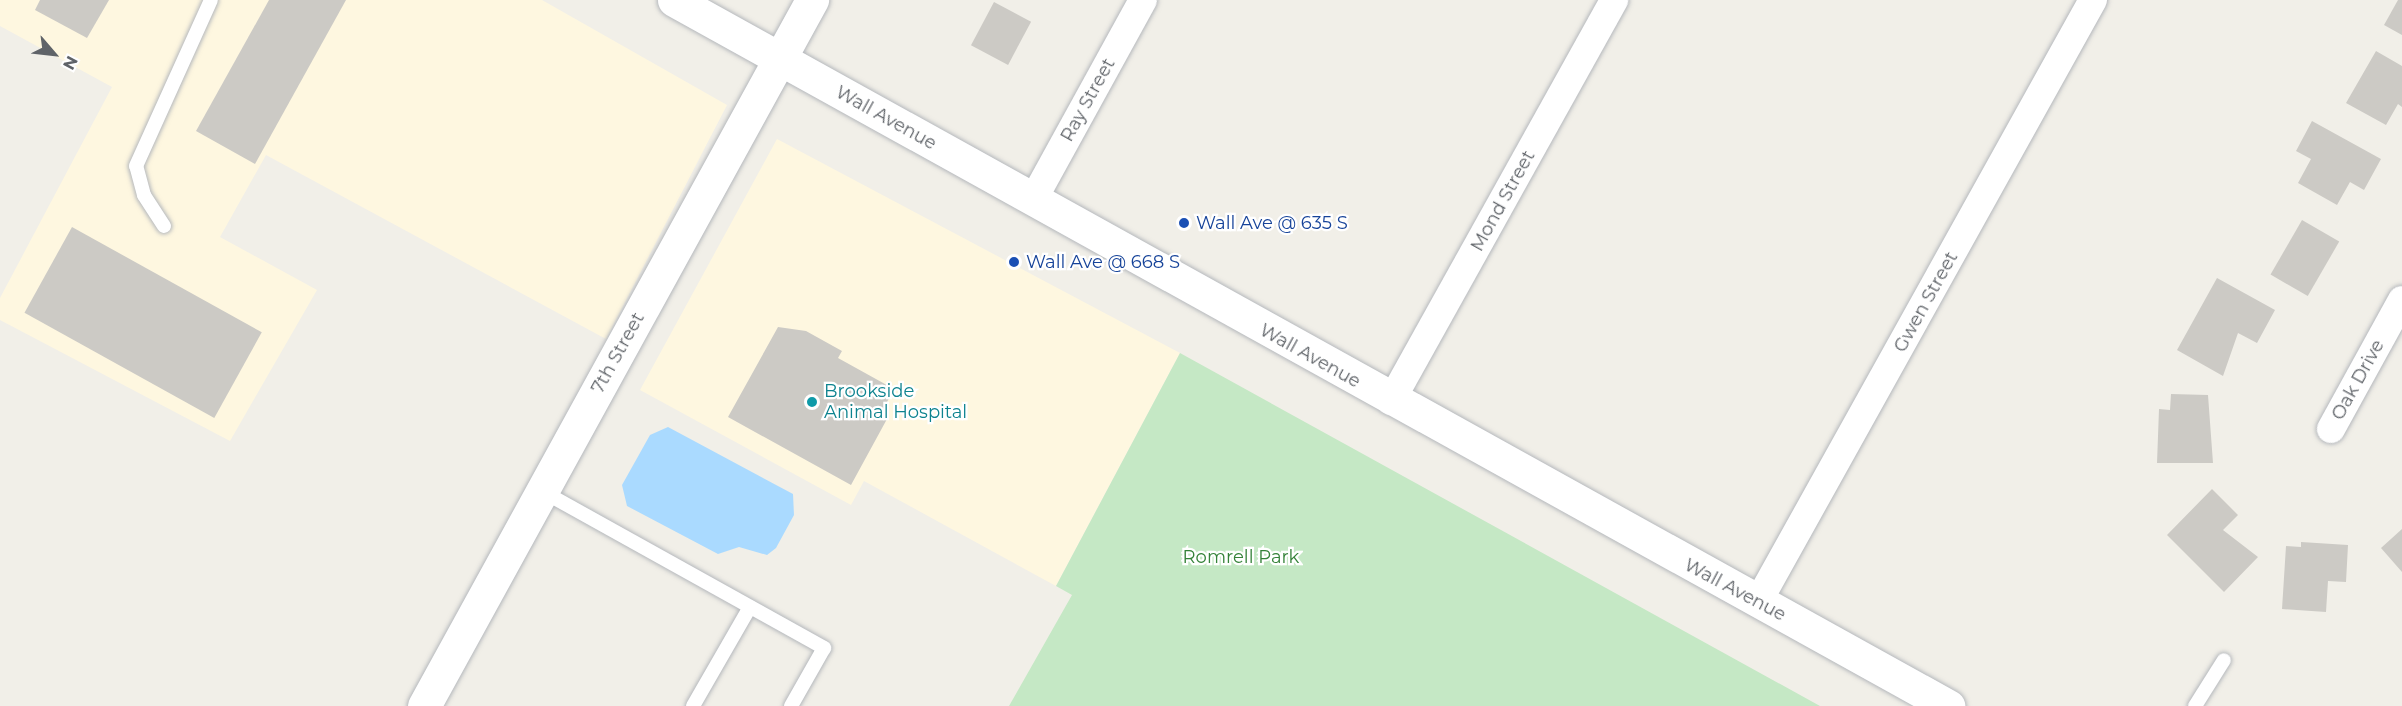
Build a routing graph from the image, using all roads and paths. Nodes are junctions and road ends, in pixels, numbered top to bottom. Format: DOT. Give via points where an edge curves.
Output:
graph roads {
  1 [pos="211,0"];
  2 [pos="674,0"];
  3 [pos="812,0"];
  4 [pos="1143,0"];
  5 [pos="1614,0"];
  6 [pos="2093,0"];
  7 [pos="779,60"];
  8 [pos="1034,200"];
  9 [pos="164,226"];
  10 [pos="2402,300"];
  11 [pos="1391,401"];
  12 [pos="2331,429"];
  13 [pos="542,491"];
  14 [pos="1758,602"];
  15 [pos="750,607"];
  16 [pos="2224,660"];
  17 [pos="424,706"];
  18 [pos="693,706"];
  19 [pos="791,706"];
  20 [pos="1948,706"];
  21 [pos="2196,706"];
  1 -- 9 [label="lane" via="136,166 144,195"];
  2 -- 7 [label="main road, Wall Avenue"];
  3 -- 7 [label="main road, 7th Street"];
  4 -- 8 [label="street, Ray Street"];
  5 -- 11 [label="street, Mond Street"];
  6 -- 14 [label="street, Gwen Street"];
  7 -- 8 [label="main road, Wall Avenue"];
  7 -- 13 [label="main road, 7th Street"];
  8 -- 11 [label="main road, Wall Avenue"];
  10 -- 12 [label="street, Oak Drive"];
  11 -- 14 [label="main road, Wall Avenue"];
  13 -- 15 [label="lane"];
  13 -- 17 [label="main road, 7th Street"];
  14 -- 20 [label="main road, Wall Avenue"];
  15 -- 18 [label="lane"];
  15 -- 19 [label="lane" via="824,648"];
  16 -- 21 [label="lane"];
}
